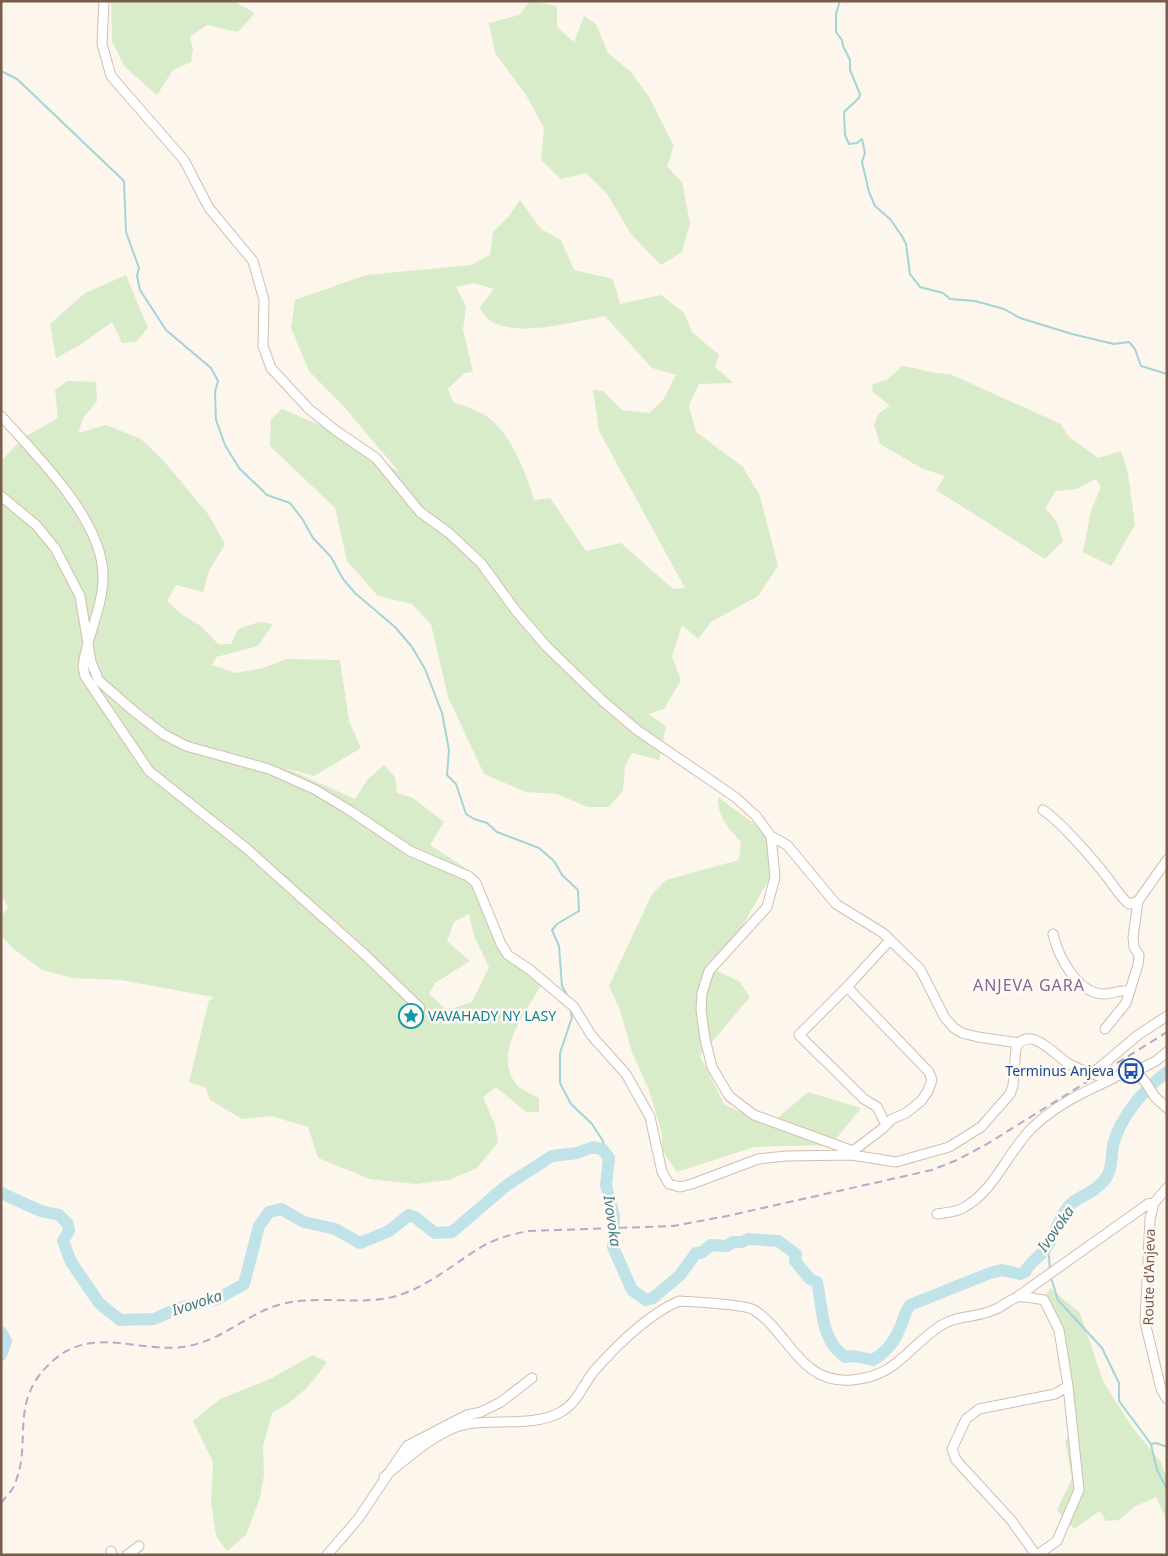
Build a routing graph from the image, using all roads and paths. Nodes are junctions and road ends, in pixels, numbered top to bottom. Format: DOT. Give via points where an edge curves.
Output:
graph roads {
  1 [pos="104,1"];
  2 [pos="1,416"];
  3 [pos="1,496"];
  4 [pos="88,645"];
  5 [pos="1043,810"];
  6 [pos="771,836"];
  7 [pos="1167,860"];
  8 [pos="1138,901"];
  9 [pos="1053,934"];
  10 [pos="890,940"];
  11 [pos="848,987"];
  12 [pos="1130,991"];
  13 [pos="420,1008"];
  14 [pos="1167,1016"];
  15 [pos="1105,1029"];
  16 [pos="1019,1043"];
  17 [pos="1167,1052"];
  18 [pos="1093,1073"];
  19 [pos="1132,1073"];
  20 [pos="1119,1075"];
  21 [pos="1167,1108"];
  22 [pos="886,1125"];
  23 [pos="852,1153"];
  24 [pos="1167,1188"];
  25 [pos="1154,1203"];
  26 [pos="937,1214"];
  27 [pos="1016,1297"];
  28 [pos="532,1378"];
  29 [pos="1068,1386"];
  30 [pos="1167,1398"];
  31 [pos="384,1477"];
  32 [pos="139,1546"];
  33 [pos="126,1555"];
  34 [pos="327,1555"];
  35 [pos="1037,1555"];
  1 -- 6 [label="street" via="102,44 110,76 184,160 209,208 253,261 264,300 263,346 271,368 280,380 309,409 376,458 420,512 481,563 516,612 604,702 637,730 734,797 756,816"];
  2 -- 4 [label="street" via="57,479 83,514 97,547 103,576"];
  3 -- 4 [label="street" via="36,525 67,567 80,596"];
  4 -- 13 [label="street" via="83,666 85,676 148,771 246,848"];
  4 -- 23 [label="street" via="99,681 163,734 186,746 269,769 314,789 410,850 468,876 482,895 508,955 574,1007 591,1035 626,1074 655,1133 662,1172 669,1184 680,1187 692,1184 758,1159"];
  5 -- 8 [label="street" via="1107,876 1124,901 1129,904"];
  6 -- 10 [label="street" via="787,845 836,904"];
  6 -- 23 [label="street" via="775,877 767,907 709,971 701,1010 705,1040 712,1067 729,1096 754,1115"];
  7 -- 8 [label="street"];
  8 -- 12 [label="street" via="1133,937 1134,947 1140,955"];
  9 -- 12 [label="street" via="1055,945 1085,988 1101,994"];
  10 -- 11 [label="street"];
  10 -- 16 [label="street" via="920,969 945,1018 954,1028 978,1037"];
  11 -- 22 [label="street" via="929,1072 932,1080 921,1101"];
  11 -- 22 [label="street" via="798,1035 864,1099 877,1106"];
  12 -- 15 [label="street" via="1126,1003"];
  14 -- 18 [label="street" via="1138,1035"];
  16 -- 18 [label="street" via="1038,1040 1070,1064"];
  16 -- 23 [label="street" via="1010,1094 981,1127 967,1137 948,1147 896,1162"];
  17 -- 19 [label="street"];
  18 -- 20 [label="street" via="1106,1077"];
  19 -- 20 [label="street"];
  19 -- 21 [label="street" via="1142,1078 1155,1098"];
  20 -- 26 [label="street" via="1062,1103 1031,1129 984,1192 962,1209"];
  22 -- 23 [label="street"];
  24 -- 25 [label="street"];
  25 -- 27 [label="street" via="1148,1204"];
  25 -- 30 [label="street, Route d'Anjeva" via="1150,1219 1145,1322 1161,1389"];
  27 -- 29 [label="street" via="1044,1300 1058,1330"];
  27 -- 31 [label="street" via="977,1316 951,1319 878,1376 851,1380 834,1380 810,1368 752,1308 678,1301 652,1317 618,1347 593,1372 578,1397 560,1412 537,1419 466,1424 435,1438"];
  28 -- 31 [label="street" via="501,1402 466,1415 407,1446"];
  29 -- 35 [label="street" via="1079,1466 1079,1490 1057,1541"];
  29 -- 35 [label="street" via="1055,1394 979,1409 966,1420 952,1449 956,1460 1011,1520"];
  31 -- 34 [label="street" via="358,1519"];
  32 -- 33 [label="street"];
}
